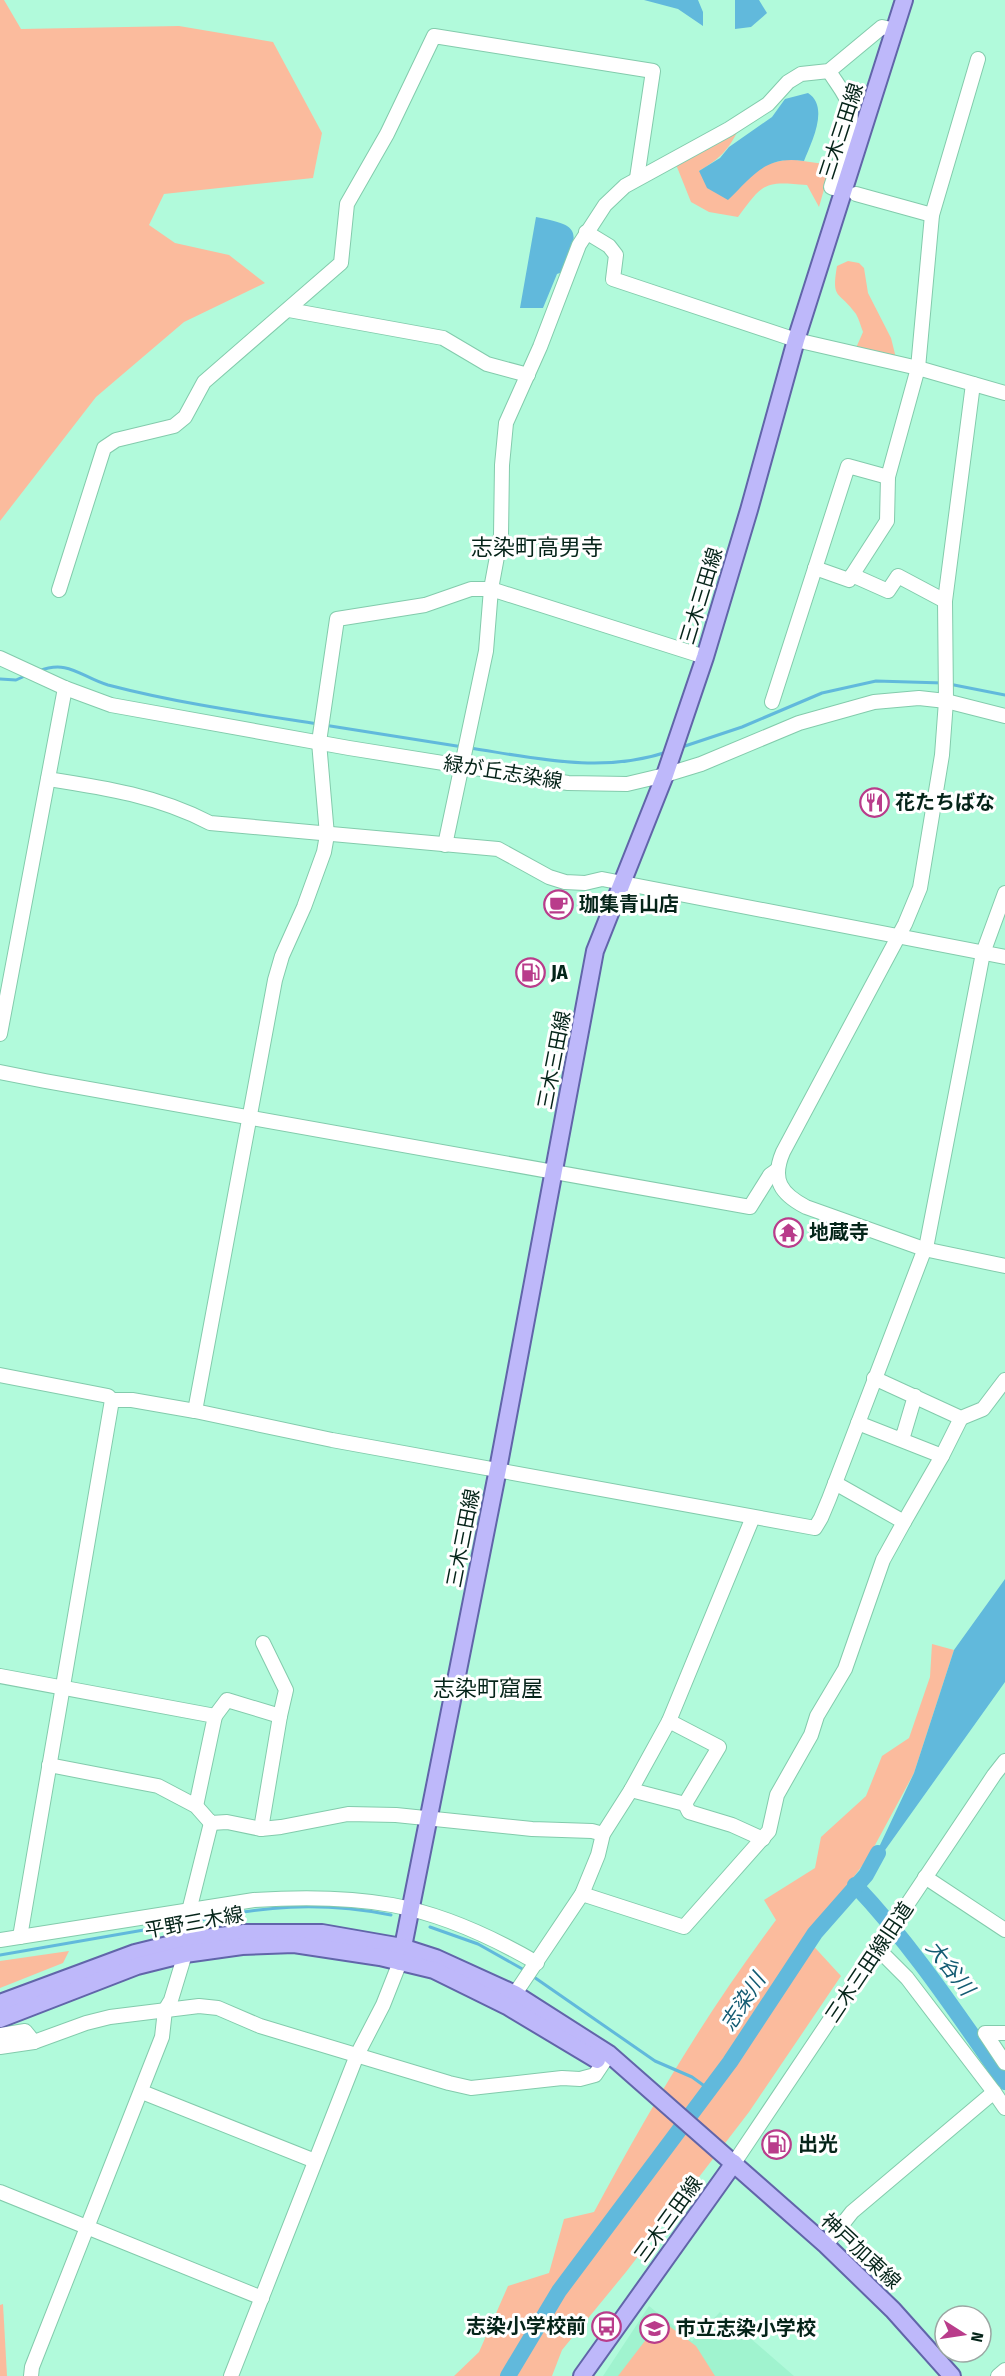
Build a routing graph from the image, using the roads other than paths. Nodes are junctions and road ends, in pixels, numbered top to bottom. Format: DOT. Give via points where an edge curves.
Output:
graph roads {
  1 [pos="904,0"];
  2 [pos="895,30"];
  3 [pos="978,59"];
  4 [pos="829,71"];
  5 [pos="637,178"];
  6 [pos="833,188"];
  7 [pos="856,194"];
  8 [pos="932,215"];
  9 [pos="586,232"];
  10 [pos="289,310"];
  11 [pos="796,340"];
  12 [pos="918,368"];
  13 [pos="528,375"];
  14 [pos="973,384"];
  15 [pos="1005,393"];
  16 [pos="888,477"];
  17 [pos="815,568"];
  18 [pos="852,575"];
  19 [pos="491,589"];
  20 [pos="59,590"];
  21 [pos="945,601"];
  22 [pos="705,657"];
  23 [pos="0,658"];
  24 [pos="65,688"];
  25 [pos="946,701"];
  26 [pos="772,702"];
  27 [pos="1005,716"];
  28 [pos="319,742"];
  29 [pos="463,766"];
  30 [pos="665,775"];
  31 [pos="48,779"];
  32 [pos="327,835"];
  33 [pos="446,845"];
  34 [pos="621,884"];
  35 [pos="1005,893"];
  36 [pos="897,937"];
  37 [pos="983,953"];
  38 [pos="1005,957"];
  39 [pos="0,1034"];
  40 [pos="0,1072"];
  41 [pos="250,1118"];
  42 [pos="777,1170"];
  43 [pos="554,1173"];
  44 [pos="924,1249"];
  45 [pos="1005,1266"];
  46 [pos="0,1375"];
  47 [pos="874,1378"];
  48 [pos="1005,1380"];
  49 [pos="915,1396"];
  50 [pos="112,1400"];
  51 [pos="195,1411"];
  52 [pos="961,1418"];
  53 [pos="858,1423"];
  54 [pos="900,1439"];
  55 [pos="942,1456"];
  56 [pos="498,1469"];
  57 [pos="835,1483"];
  58 [pos="753,1517"];
  59 [pos="904,1522"];
  60 [pos="263,1643"];
  61 [pos="0,1676"];
  62 [pos="62,1688"];
  63 [pos="215,1716"];
  64 [pos="280,1716"];
  65 [pos="669,1721"];
  66 [pos="1005,1761"];
  67 [pos="48,1765"];
  68 [pos="631,1790"];
  69 [pos="686,1804"];
  70 [pos="196,1806"];
  71 [pos="428,1818"];
  72 [pos="211,1823"];
  73 [pos="261,1829"];
  74 [pos="603,1834"];
  75 [pos="764,1839"];
  76 [pos="926,1877"];
  77 [pos="582,1894"];
  78 [pos="411,1910"];
  79 [pos="189,1911"];
  80 [pos="1005,1930"];
  81 [pos="20,1937"];
  82 [pos="0,1940"];
  83 [pos="186,1947"];
  84 [pos="878,1949"];
  85 [pos="401,1955"];
  86 [pos="532,1970"];
  87 [pos="511,2000"];
  88 [pos="0,2003"];
  89 [pos="165,2010"];
  90 [pos="0,2019"];
  91 [pos="1005,2033"];
  92 [pos="0,2035"];
  93 [pos="34,2042"];
  94 [pos="0,2047"];
  95 [pos="357,2055"];
  96 [pos="606,2059"];
  97 [pos="1005,2063"];
  98 [pos="142,2092"];
  99 [pos="994,2092"];
  100 [pos="1005,2108"];
  101 [pos="315,2161"];
  102 [pos="734,2163"];
  103 [pos="0,2192"];
  104 [pos="88,2227"];
  105 [pos="826,2245"];
  106 [pos="262,2298"];
  107 [pos="1005,2370"];
  108 [pos="31,2376"];
  109 [pos="231,2376"];
  110 [pos="582,2376"];
  111 [pos="952,2376"];
  112 [pos="998,2376"];
  1 -- 2 [label="main road, 三木三田線"];
  2 -- 4 [label="street" via="882,27"];
  2 -- 11 [label="main road, 三木三田線"];
  3 -- 8 [label="street"];
  4 -- 5 [label="street" via="801,75 788,82 768,104 729,129"];
  4 -- 6 [label="street" via="851,110"];
  5 -- 9 [label="street" via="605,205"];
  5 -- 10 [label="street" via="653,71 434,36 387,134 347,204 341,263"];
  7 -- 8 [label="street"];
  8 -- 12 [label="street"];
  9 -- 11 [label="street" via="616,255 613,279"];
  9 -- 13 [label="street"];
  10 -- 13 [label="street" via="443,338 487,364"];
  10 -- 20 [label="street" via="204,382 185,417 174,426 116,440 104,448"];
  11 -- 12 [label="street"];
  11 -- 22 [label="main road, 三木三田線"];
  12 -- 14 [label="street"];
  12 -- 16 [label="street"];
  13 -- 19 [label="street" via="506,423 501,465 501,535"];
  14 -- 15 [label="street"];
  14 -- 21 [label="street"];
  16 -- 17 [label="street" via="848,466"];
  16 -- 18 [label="street" via="887,521"];
  17 -- 18 [label="street" via="849,580"];
  17 -- 26 [label="street"];
  18 -- 21 [label="street" via="888,591 898,576"];
  19 -- 22 [label="street"];
  19 -- 28 [label="street" via="471,589 424,605 337,619"];
  19 -- 29 [label="street" via="486,651"];
  21 -- 25 [label="street"];
  22 -- 30 [label="main road, 三木三田線"];
  23 -- 24 [label="street, 緑が丘志染線"];
  24 -- 28 [label="street, 緑が丘志染線" via="111,705"];
  24 -- 31 [label="street"];
  25 -- 27 [label="street, 緑が丘志染線"];
  25 -- 30 [label="street, 緑が丘志染線" via="919,698 874,702 799,723"];
  25 -- 36 [label="street" via="920,888"];
  28 -- 29 [label="street, 緑が丘志染線"];
  28 -- 32 [label="street"];
  29 -- 30 [label="street, 緑が丘志染線" via="568,783 627,784"];
  29 -- 33 [label="street"];
  30 -- 34 [label="main road, 三木三田線"];
  31 -- 32 [label="street" via="118,790 181,808 210,824"];
  31 -- 39 [label="street"];
  32 -- 33 [label="street"];
  32 -- 41 [label="street" via="275,980"];
  33 -- 34 [label="street" via="498,849 566,882 602,879"];
  34 -- 36 [label="street"];
  34 -- 43 [label="main road, 三木三田線" via="596,951"];
  35 -- 37 [label="street"];
  36 -- 37 [label="street"];
  36 -- 42 [label="street"];
  37 -- 38 [label="street"];
  37 -- 44 [label="street"];
  40 -- 41 [label="street"];
  41 -- 43 [label="street"];
  41 -- 51 [label="street"];
  42 -- 43 [label="street" via="750,1207"];
  42 -- 44 [label="street" via="789,1198"];
  43 -- 56 [label="main road, 三木三田線"];
  44 -- 45 [label="street"];
  44 -- 47 [label="street"];
  46 -- 50 [label="street" via="108,1396"];
  47 -- 49 [label="street"];
  47 -- 53 [label="street"];
  48 -- 52 [label="street" via="983,1409"];
  49 -- 52 [label="street"];
  49 -- 54 [label="street"];
  50 -- 51 [label="street"];
  50 -- 62 [label="street"];
  51 -- 56 [label="street"];
  52 -- 55 [label="street"];
  53 -- 54 [label="street"];
  53 -- 57 [label="street"];
  54 -- 55 [label="street"];
  55 -- 59 [label="street"];
  56 -- 58 [label="street"];
  56 -- 71 [label="main road, 三木三田線"];
  57 -- 58 [label="street" via="815,1528"];
  57 -- 59 [label="street"];
  58 -- 65 [label="street"];
  59 -- 75 [label="street" via="883,1560 845,1669 777,1795"];
  60 -- 64 [label="street" via="286,1690"];
  61 -- 62 [label="street"];
  62 -- 63 [label="street"];
  62 -- 67 [label="street"];
  63 -- 64 [label="street" via="227,1700"];
  63 -- 70 [label="street"];
  64 -- 73 [label="street"];
  65 -- 68 [label="street"];
  65 -- 69 [label="street" via="719,1747"];
  66 -- 76 [label="street, 三木三田線旧道"];
  67 -- 70 [label="street" via="158,1786"];
  67 -- 81 [label="street"];
  68 -- 69 [label="street"];
  68 -- 74 [label="street"];
  69 -- 75 [label="street" via="688,1812"];
  70 -- 72 [label="street"];
  71 -- 73 [label="street" via="348,1814"];
  71 -- 74 [label="street"];
  71 -- 78 [label="main road, 三木三田線"];
  72 -- 73 [label="street"];
  72 -- 79 [label="street"];
  74 -- 77 [label="street"];
  75 -- 77 [label="street" via="684,1928"];
  76 -- 80 [label="street"];
  76 -- 84 [label="street, 三木三田線旧道"];
  77 -- 86 [label="street"];
  78 -- 79 [label="street" via="371,1902 286,1898"];
  78 -- 85 [label="main road, 三木三田線"];
  78 -- 86 [label="street" via="486,1935"];
  79 -- 81 [label="street"];
  79 -- 83 [label="street"];
  81 -- 82 [label="street"];
  83 -- 85 [label="main road, 平野三木線" via="294,1944 380,1957"];
  83 -- 88 [label="main road, 平野三木線" via="135,1953"];
  83 -- 89 [label="street"];
  83 -- 90 [label="main road, 平野三木線"];
  84 -- 99 [label="street" via="908,1978"];
  84 -- 102 [label="street, 三木三田線旧道"];
  85 -- 87 [label="main road"];
  85 -- 95 [label="street" via="383,2005"];
  86 -- 87 [label="street"];
  87 -- 96 [label="main road"];
  89 -- 93 [label="street" via="110,2017"];
  89 -- 95 [label="street" via="218,2008 260,2026"];
  89 -- 98 [label="street" via="162,2037"];
  91 -- 97 [label="street" via="985,2033"];
  92 -- 93 [label="street" via="25,2031"];
  93 -- 94 [label="street"];
  95 -- 96 [label="street" via="471,2088 580,2079 595,2075"];
  95 -- 101 [label="street"];
  96 -- 102 [label="main road"];
  98 -- 101 [label="street"];
  98 -- 104 [label="street"];
  99 -- 100 [label="street"];
  99 -- 105 [label="street" via="852,2212"];
  101 -- 106 [label="street"];
  102 -- 105 [label="main road, 神戸加東線"];
  102 -- 110 [label="main road, 三木三田線"];
  103 -- 104 [label="street"];
  104 -- 106 [label="street"];
  104 -- 108 [label="street"];
  105 -- 111 [label="main road, 神戸加東線" via="893,2310"];
  106 -- 109 [label="street"];
  107 -- 112 [label="street"];
}
